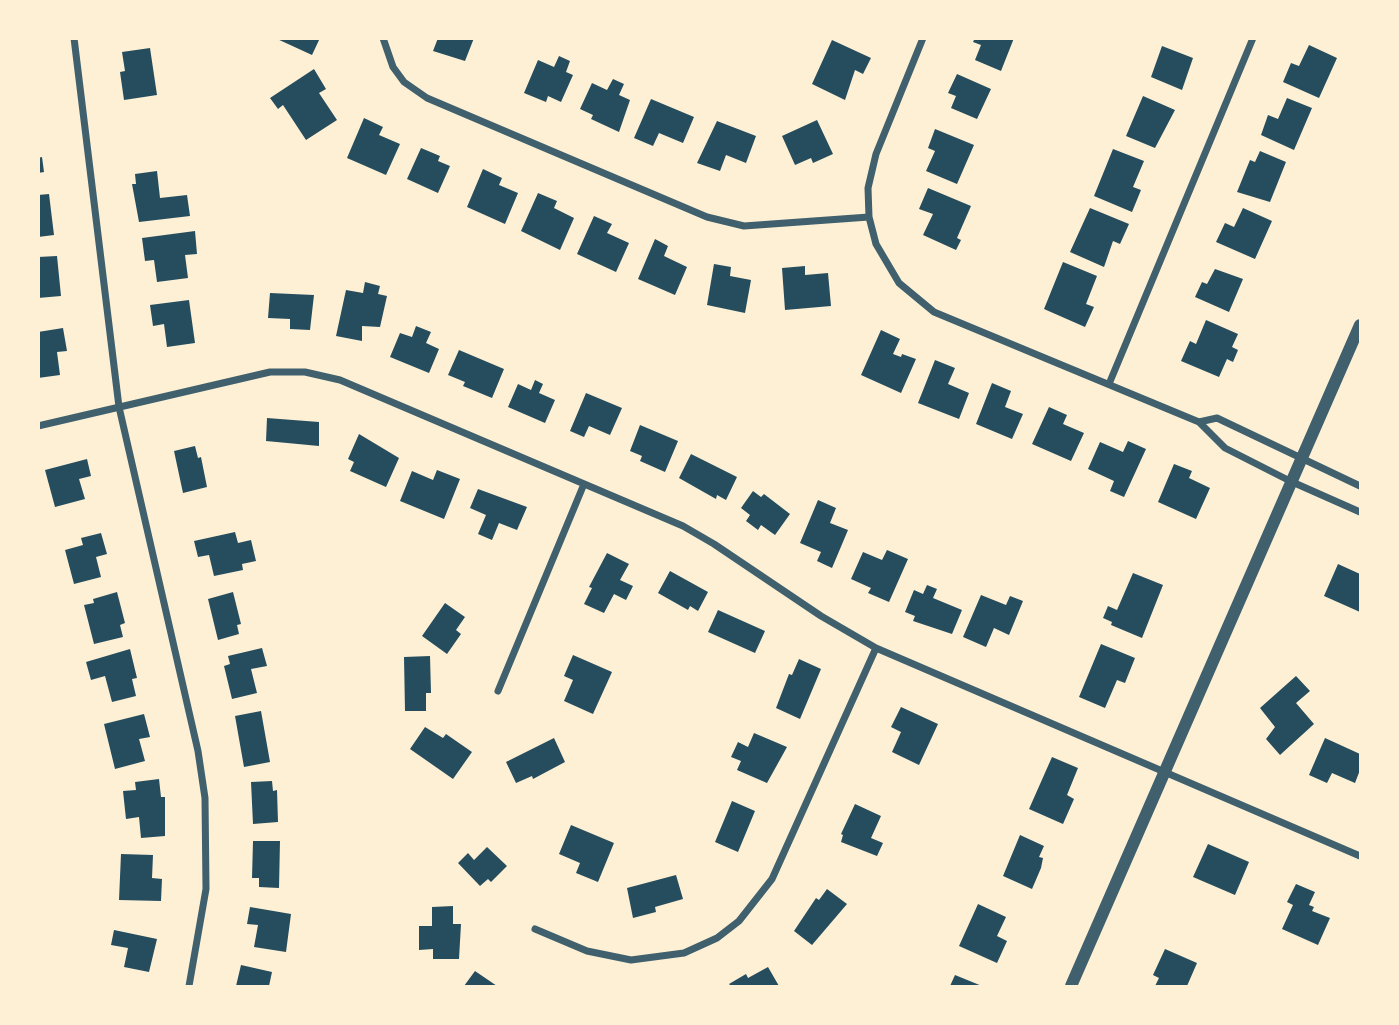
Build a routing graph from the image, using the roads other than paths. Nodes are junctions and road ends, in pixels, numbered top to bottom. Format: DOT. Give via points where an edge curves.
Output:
graph roads {
  1 [pos="74,38"];
  2 [pos="383,38"];
  3 [pos="923,38"];
  4 [pos="1253,38"];
  5 [pos="869,217"];
  6 [pos="1360,325"];
  7 [pos="1109,384"];
  8 [pos="118,407"];
  9 [pos="1199,422"];
  10 [pos="38,426"];
  11 [pos="1301,455"];
  12 [pos="1290,481"];
  13 [pos="584,484"];
  14 [pos="1360,486"];
  15 [pos="1360,512"];
  16 [pos="876,648"];
  17 [pos="498,691"];
  18 [pos="1166,771"];
  19 [pos="1360,856"];
  20 [pos="535,929"];
  21 [pos="189,986"];
  22 [pos="1070,986"];
  1 -- 8 [label="street"];
  2 -- 5 [label="street" via="397,71 411,88 435,102 719,221 764,226"];
  3 -- 5 [label="street" via="871,167"];
  4 -- 7 [label="street"];
  5 -- 7 [label="street" via="888,269 919,302"];
  6 -- 11 [label="street"];
  7 -- 9 [label="street"];
  8 -- 10 [label="street"];
  8 -- 13 [label="street" via="252,374 305,372 340,380"];
  8 -- 21 [label="street" via="205,798 206,889"];
  9 -- 11 [label="street" via="1217,418"];
  9 -- 12 [label="street" via="1225,448"];
  11 -- 12 [label="street"];
  11 -- 14 [label="street"];
  12 -- 15 [label="street"];
  12 -- 18 [label="street"];
  13 -- 16 [label="street" via="682,526"];
  13 -- 17 [label="street"];
  16 -- 18 [label="street"];
  16 -- 20 [label="street" via="772,879 732,927 684,953 631,960 587,951"];
  18 -- 19 [label="street"];
  18 -- 22 [label="street"];
}
